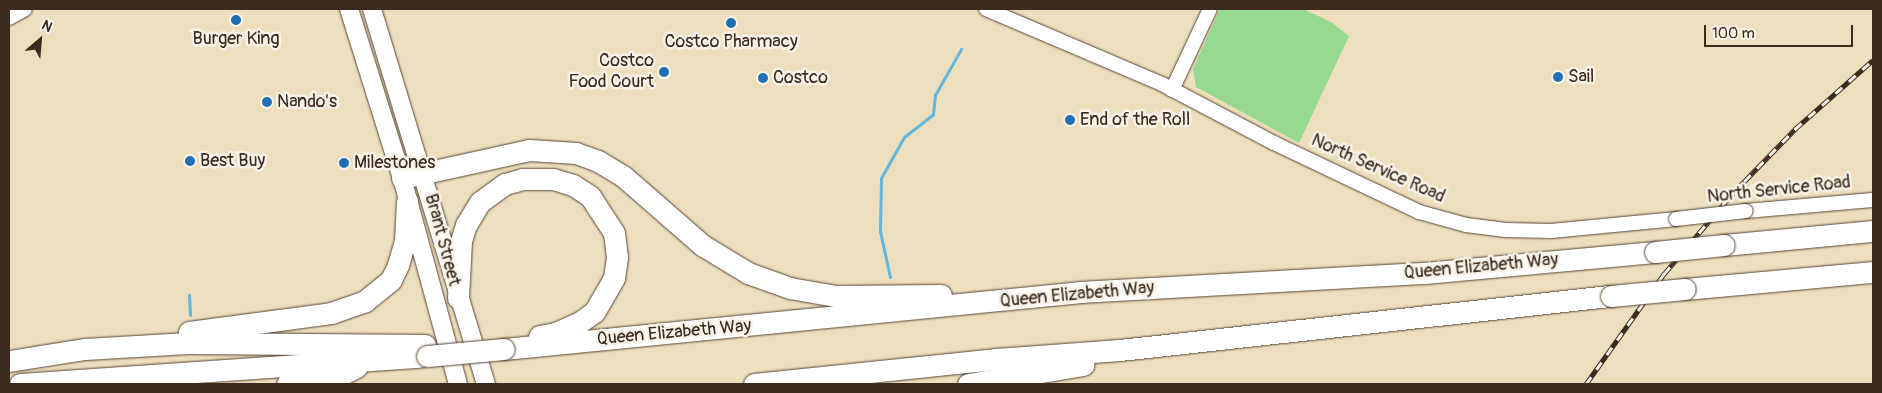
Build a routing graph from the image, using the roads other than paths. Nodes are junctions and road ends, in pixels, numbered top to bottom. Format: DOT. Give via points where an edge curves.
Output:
graph roads {
  1 [pos="25,9"];
  2 [pos="349,9"];
  3 [pos="372,9"];
  4 [pos="986,9"];
  5 [pos="1210,9"];
  6 [pos="9,18"];
  7 [pos="1172,90"];
  8 [pos="424,172"];
  9 [pos="402,178"];
  10 [pos="1873,200"];
  11 [pos="407,201"];
  12 [pos="1873,231"];
  13 [pos="1873,272"];
  14 [pos="1081,292"];
  15 [pos="458,298"];
  16 [pos="498,346"];
  17 [pos="85,349"];
  18 [pos="426,350"];
  19 [pos="1120,350"];
  20 [pos="9,361"];
  21 [pos="369,361"];
  22 [pos="20,384"];
  23 [pos="287,384"];
  24 [pos="458,384"];
  25 [pos="486,384"];
  26 [pos="754,384"];
  27 [pos="968,384"];
  1 -- 6 [label="street"];
  2 -- 9 [label="main road, Brant Street"];
  3 -- 8 [label="main road, Brant Street"];
  4 -- 7 [label="street, North Service Road"];
  5 -- 7 [label="street"];
  7 -- 10 [label="street, North Service Road, bridge" via="1419,212 1466,225 1551,231"];
  8 -- 9 [label="highway"];
  8 -- 14 [label="highway" via="529,150 576,154 598,161 623,176 727,262 790,288 836,296"];
  8 -- 15 [label="main road, Brant Street"];
  9 -- 11 [label="main road, Brant Street"];
  11 -- 17 [label="highway" via="405,240 398,265 390,280 365,301 331,313"];
  11 -- 24 [label="main road, Brant Street"];
  12 -- 14 [label="highway, Queen Elizabeth Way, bridge" via="1424,273"];
  13 -- 19 [label="highway, bridge" via="1612,296"];
  14 -- 16 [label="highway, Queen Elizabeth Way"];
  15 -- 16 [label="highway" via="461,241 466,225 480,202 493,192 522,179 553,179 573,185 590,196 614,233 617,257 610,288 594,312 580,322 555,333"];
  15 -- 25 [label="main road, Brant Street"];
  16 -- 18 [label="highway, Queen Elizabeth Way, bridge"];
  17 -- 18 [label="highway" via="188,343"];
  17 -- 20 [label="highway"];
  18 -- 21 [label="highway, Queen Elizabeth Way"];
  19 -- 26 [label="highway" via="996,359"];
  19 -- 27 [label="highway" via="1088,364"];
  21 -- 22 [label="highway"];
  21 -- 23 [label="highway, Queen Elizabeth Way" via="329,381"];
}
